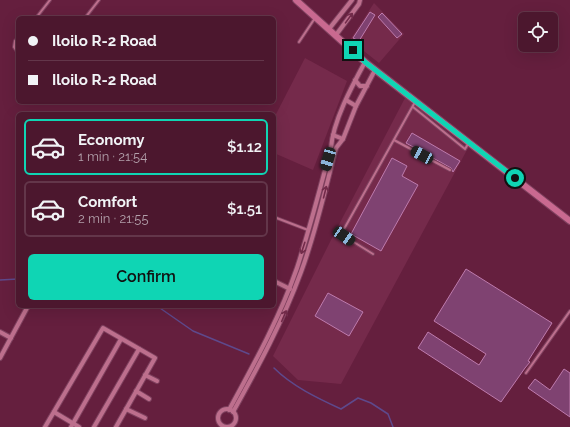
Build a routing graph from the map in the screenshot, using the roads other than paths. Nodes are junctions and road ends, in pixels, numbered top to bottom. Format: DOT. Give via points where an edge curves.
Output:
graph roads {
  1 [pos="50,0"];
  2 [pos="99,0"];
  3 [pos="296,0"];
  4 [pos="352,0"];
  5 [pos="360,0"];
  6 [pos="38,16"];
  7 [pos="87,16"];
  8 [pos="316,17"];
  9 [pos="329,29"];
  10 [pos="336,35"];
  11 [pos="16,40"];
  12 [pos="299,42"];
  13 [pos="16,50"];
  14 [pos="365,62"];
  15 [pos="375,70"];
  16 [pos="355,80"];
  17 [pos="367,86"];
  18 [pos="346,100"];
  19 [pos="414,104"];
  20 [pos="356,106"];
  21 [pos="333,135"];
  22 [pos="343,139"];
  23 [pos="394,140"];
  24 [pos="325,169"];
  25 [pos="450,170"];
  26 [pos="330,171"];
  27 [pos="316,203"];
  28 [pos="322,205"];
  29 [pos="276,218"];
  30 [pos="570,221"];
  31 [pos="309,230"];
  32 [pos="307,236"];
  33 [pos="312,238"];
  34 [pos="373,254"];
  35 [pos="297,269"];
  36 [pos="302,271"];
  37 [pos="276,282"];
  38 [pos="288,289"];
  39 [pos="294,291"];
  40 [pos="284,300"];
  41 [pos="289,303"];
  42 [pos="27,308"];
  43 [pos="570,311"];
  44 [pos="0,332"];
  45 [pos="270,332"];
  46 [pos="275,335"];
  47 [pos="11,338"];
  48 [pos="121,338"];
  49 [pos="139,349"];
  50 [pos="2,352"];
  51 [pos="0,358"];
  52 [pos="260,358"];
  53 [pos="526,373"];
  54 [pos="145,374"];
  55 [pos="157,381"];
  56 [pos="247,382"];
  57 [pos="136,392"];
  58 [pos="149,399"];
  59 [pos="126,409"];
  60 [pos="229,410"];
  61 [pos="54,412"];
  62 [pos="234,412"];
  63 [pos="145,418"];
  64 [pos="72,425"];
  65 [pos="45,427"];
  66 [pos="79,427"];
  67 [pos="94,427"];
  68 [pos="117,427"];
  69 [pos="226,427"];
  1 -- 6 [label="lane"];
  2 -- 7 [label="lane"];
  3 -- 8 [label="main road"];
  4 -- 9 [label="street"];
  10 -- 5 [label="street, one-way"];
  8 -- 9 [label="main road"];
  8 -- 12 [label="lane"];
  9 -- 10 [label="main road"];
  10 -- 14 [label="main road"];
  11 -- 13 [label="lane"];
  14 -- 15 [label="main road"];
  14 -- 16 [label="street"];
  15 -- 17 [label="street"];
  15 -- 19 [label="main road"];
  16 -- 17 [label="street" via="360,86"];
  16 -- 18 [label="street"];
  17 -- 20 [label="street"];
  18 -- 20 [label="street"];
  18 -- 21 [label="street"];
  19 -- 23 [label="lane"];
  19 -- 30 [label="main road"];
  20 -- 22 [label="street"];
  21 -- 22 [label="street"];
  21 -- 24 [label="street"];
  22 -- 26 [label="street" via="336,148"];
  23 -- 25 [label="lane"];
  23 -- 34 [label="lane" via="344,229 344,236"];
  24 -- 26 [label="street"];
  24 -- 27 [label="street"];
  28 -- 26 [label="street, one-way"];
  27 -- 28 [label="street"];
  27 -- 31 [label="street"];
  28 -- 33 [label="street"];
  29 -- 31 [label="lane"];
  31 -- 32 [label="street"];
  32 -- 33 [label="street"];
  32 -- 35 [label="street, one-way"];
  33 -- 36 [label="street"];
  35 -- 36 [label="street"];
  35 -- 38 [label="street"];
  36 -- 39 [label="street"];
  37 -- 38 [label="street"];
  38 -- 39 [label="street"];
  38 -- 40 [label="street"];
  39 -- 41 [label="street"];
  40 -- 41 [label="street"];
  40 -- 45 [label="street"];
  46 -- 41 [label="street, one-way"];
  42 -- 47 [label="street"];
  43 -- 53 [label="lane"];
  44 -- 47 [label="street"];
  45 -- 46 [label="street"];
  45 -- 52 [label="street"];
  46 -- 52 [label="street"];
  47 -- 50 [label="street"];
  48 -- 49 [label="street"];
  48 -- 61 [label="street" via="103,328"];
  48 -- 64 [label="street"];
  49 -- 54 [label="street" via="155,358"];
  49 -- 67 [label="street"];
  50 -- 51 [label="street"];
  52 -- 56 [label="street"];
  54 -- 55 [label="street"];
  54 -- 57 [label="street"];
  56 -- 60 [label="street"];
  56 -- 62 [label="street"];
  57 -- 58 [label="street"];
  57 -- 59 [label="street"];
  59 -- 63 [label="street"];
  59 -- 68 [label="street"];
  60 -- 62 [label="street"];
  60 -- 69 [label="street" via="221,412 218,417 219,422"];
  61 -- 64 [label="street"];
  61 -- 65 [label="street"];
  62 -- 69 [label="street" via="235,421"];
  64 -- 66 [label="street"];
}
